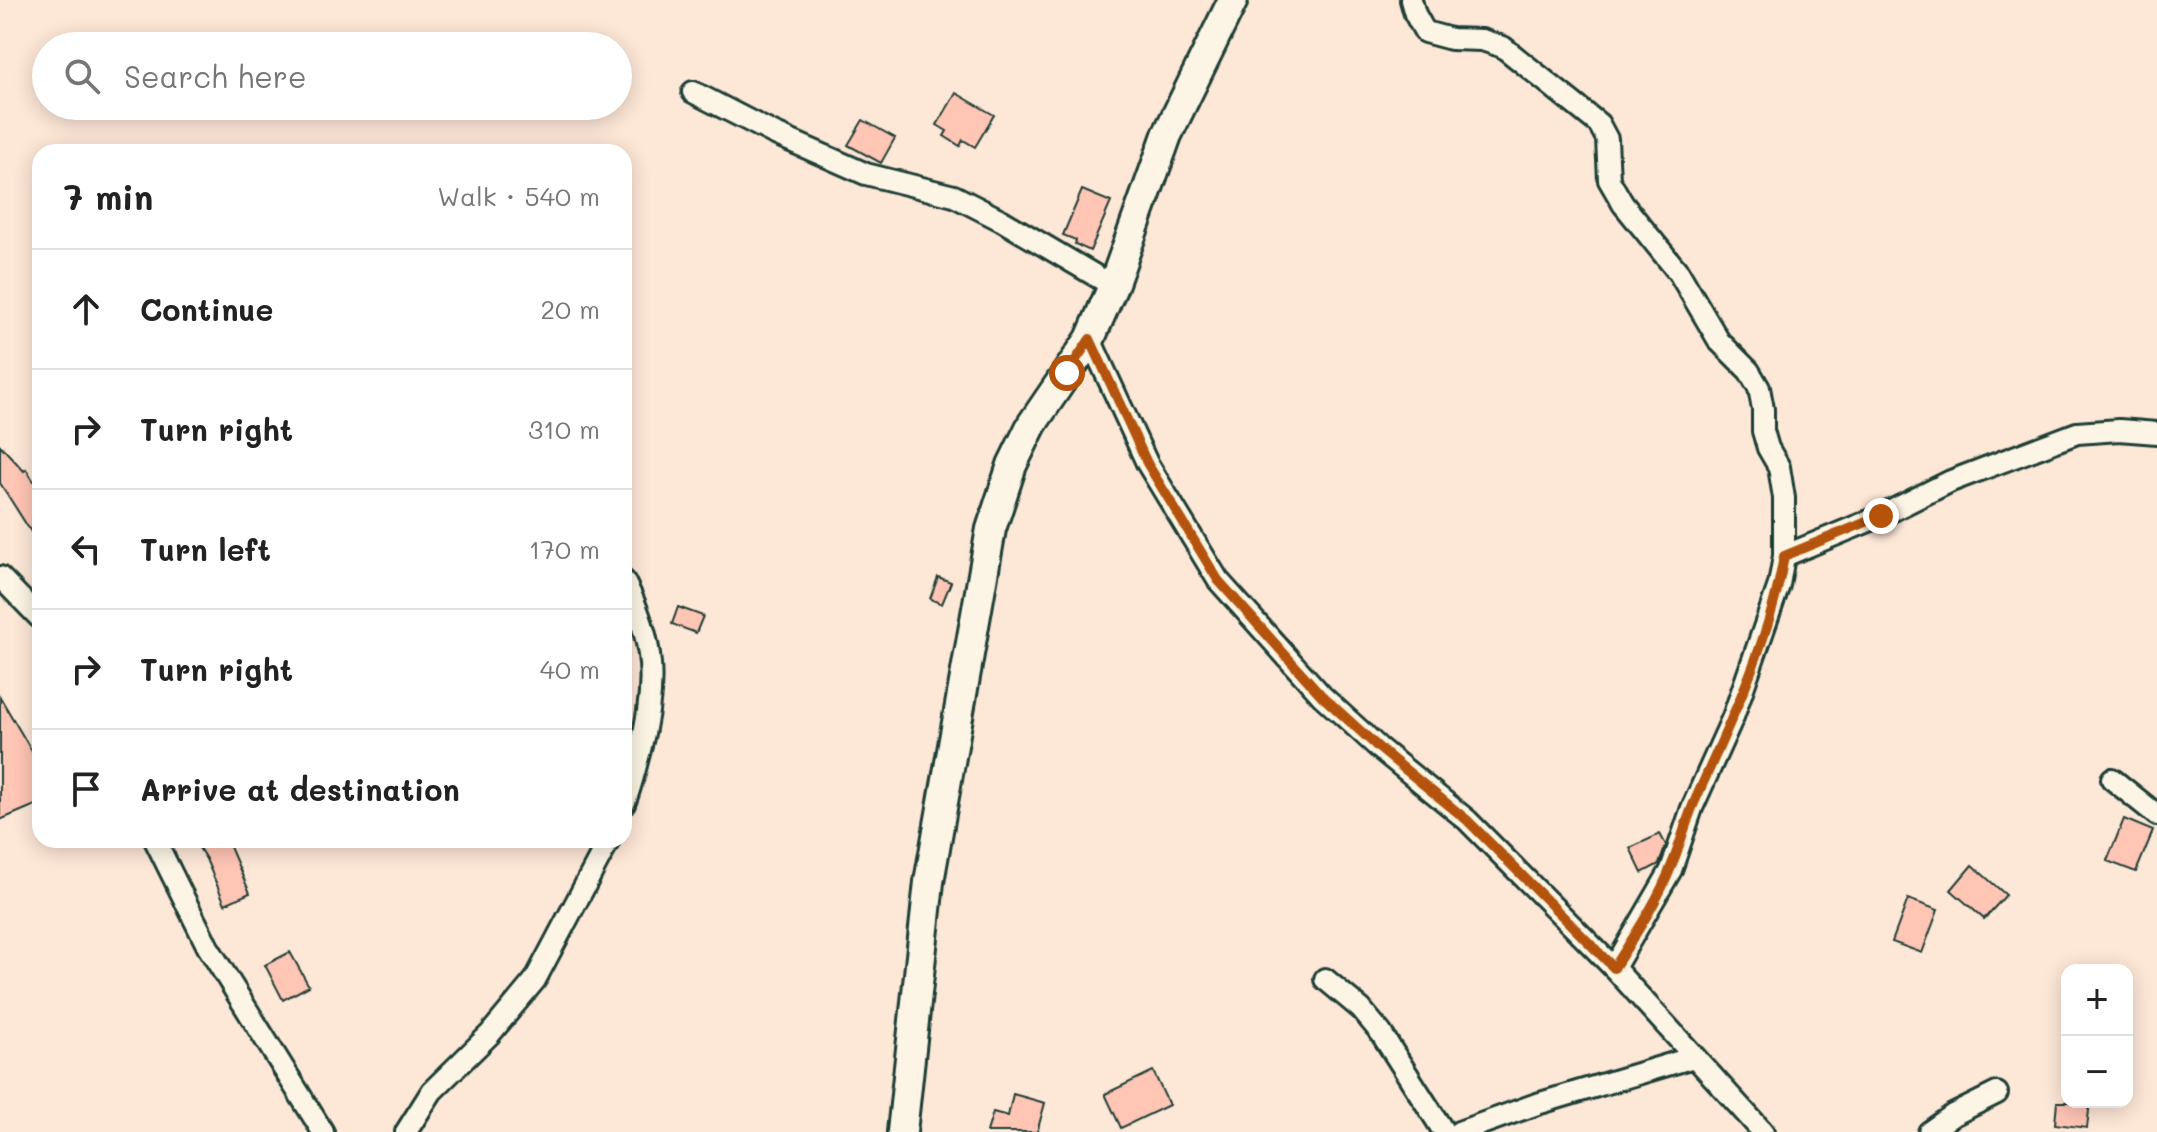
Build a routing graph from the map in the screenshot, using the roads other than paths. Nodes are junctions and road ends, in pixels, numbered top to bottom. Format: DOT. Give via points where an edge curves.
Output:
graph roads {
  1 [pos="1233,0"];
  2 [pos="1411,0"];
  3 [pos="693,92"];
  4 [pos="1113,286"];
  5 [pos="1090,339"];
  6 [pos="2157,433"];
  7 [pos="1784,556"];
  8 [pos="0,577"];
  9 [pos="632,596"];
  10 [pos="32,610"];
  11 [pos="632,775"];
  12 [pos="2112,779"];
  13 [pos="2157,815"];
  14 [pos="159,848"];
  15 [pos="605,848"];
  16 [pos="1614,968"];
  17 [pos="1325,979"];
  18 [pos="1694,1057"];
  19 [pos="1997,1093"];
  20 [pos="323,1132"];
  21 [pos="406,1132"];
  22 [pos="902,1132"];
  23 [pos="1444,1132"];
  24 [pos="1459,1132"];
  25 [pos="1763,1132"];
  26 [pos="1929,1132"];
  1 -- 4 [label="street" via="1167,135"];
  2 -- 7 [label="street" via="1425,32 1503,47 1599,124 1607,139 1609,180 1623,204 1679,273 1719,341 1759,388 1763,431 1779,467 1784,498"];
  3 -- 4 [label="street" via="866,174 954,196"];
  4 -- 5 [label="street"];
  5 -- 16 [label="street" via="1147,463 1218,580 1322,696 1467,820"];
  5 -- 22 [label="street" via="1032,424 991,529 929,882"];
  6 -- 7 [label="street" via="2077,433 1951,481"];
  7 -- 16 [label="street" via="1733,717 1671,870"];
  8 -- 10 [label="street"];
  9 -- 11 [label="street" via="646,633 652,676 650,711"];
  12 -- 13 [label="street"];
  14 -- 20 [label="street" via="208,947"];
  15 -- 21 [label="street" via="535,980 432,1091"];
  16 -- 18 [label="street"];
  17 -- 23 [label="street" via="1381,1033"];
  18 -- 24 [label="street"];
  18 -- 25 [label="street"];
  19 -- 26 [label="street"];
}
